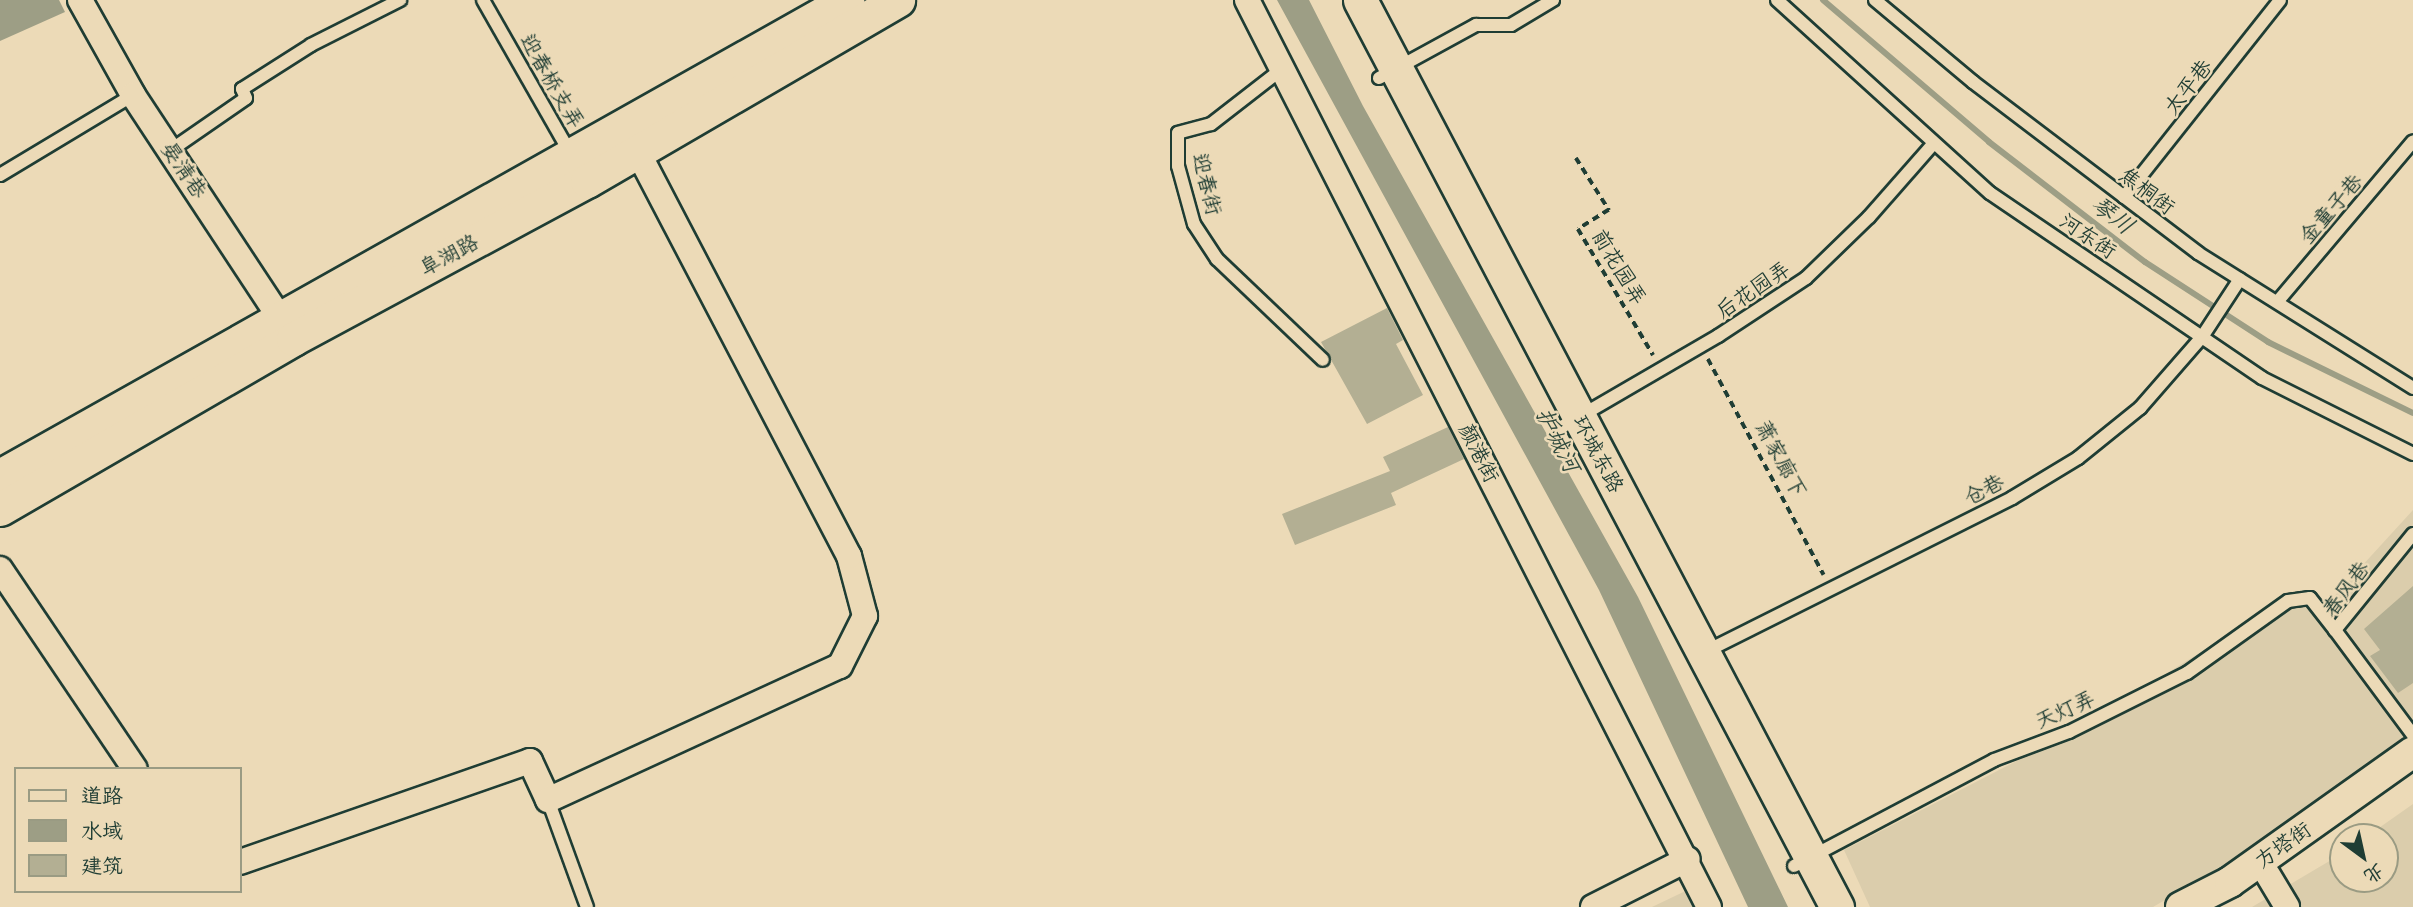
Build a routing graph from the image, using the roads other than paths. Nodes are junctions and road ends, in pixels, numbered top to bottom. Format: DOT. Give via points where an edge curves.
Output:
graph roads {
  1 [pos="79,0"];
  2 [pos="400,0"];
  3 [pos="483,0"];
  4 [pos="847,0"];
  5 [pos="898,0"];
  6 [pos="1247,0"];
  7 [pos="1342,0"];
  8 [pos="1360,0"];
  9 [pos="1553,0"];
  10 [pos="1777,0"];
  11 [pos="2280,0"];
  12 [pos="1885,3"];
  13 [pos="1282,69"];
  14 [pos="1388,74"];
  15 [pos="133,94"];
  16 [pos="2413,141"];
  17 [pos="1934,143"];
  18 [pos="171,150"];
  19 [pos="638,152"];
  20 [pos="580,169"];
  21 [pos="0,175"];
  22 [pos="2124,197"];
  23 [pos="2240,279"];
  24 [pos="2278,301"];
  25 [pos="286,328"];
  26 [pos="2202,337"];
  27 [pos="1323,360"];
  28 [pos="2413,388"];
  29 [pos="1569,423"];
  30 [pos="2413,454"];
  31 [pos="0,476"];
  32 [pos="0,509"];
  33 [pos="2413,534"];
  34 [pos="0,569"];
  35 [pos="2335,630"];
  36 [pos="1698,658"];
  37 [pos="2413,735"];
  38 [pos="2413,752"];
  39 [pos="134,767"];
  40 [pos="2413,770"];
  41 [pos="548,800"];
  42 [pos="1688,859"];
  43 [pos="242,861"];
  44 [pos="1803,862"];
  45 [pos="2268,875"];
  46 [pos="587,907"];
  47 [pos="1592,907"];
  48 [pos="1709,907"];
  49 [pos="1817,907"];
  50 [pos="1837,907"];
  51 [pos="2182,907"];
  52 [pos="2213,907"];
  53 [pos="2287,907"];
  1 -- 15 [label="street, 晏清巷"];
  2 -- 18 [label="lane" via="310,45 242,89 246,98"];
  3 -- 20 [label="lane, 迎春桥支弄"];
  4 -- 20 [label="main road, 阜湖路"];
  5 -- 19 [label="main road, 阜湖路"];
  6 -- 13 [label="street, 颜港街"];
  7 -- 14 [label="main road, 环城东路"];
  8 -- 14 [label="main road, 环城东路"];
  9 -- 14 [label="lane" via="1511,25 1476,25"];
  10 -- 17 [label="lane, 河东街"];
  11 -- 22 [label="lane, 太平巷"];
  12 -- 22 [label="lane, 焦桐街"];
  13 -- 27 [label="lane, 迎春街" via="1211,124 1178,133 1178,166 1194,224 1217,259"];
  13 -- 42 [label="street, 颜港街"];
  14 -- 29 [label="main road, 环城东路"];
  15 -- 18 [label="street, 晏清巷"];
  15 -- 21 [label="lane"];
  16 -- 24 [label="lane, 金童子巷"];
  17 -- 26 [label="lane, 河东街" via="1990,193"];
  17 -- 29 [label="lane, 后花园弄" via="1869,217 1806,278"];
  18 -- 25 [label="street, 晏清巷"];
  19 -- 20 [label="main road, 阜湖路"];
  19 -- 41 [label="street" via="849,556 865,616 840,666"];
  20 -- 25 [label="main road, 阜湖路"];
  22 -- 23 [label="lane, 焦桐街"];
  23 -- 24 [label="lane, 焦桐街"];
  23 -- 26 [label="lane, 仓巷"];
  24 -- 28 [label="lane, 焦桐街"];
  25 -- 31 [label="main road, 阜湖路"];
  25 -- 32 [label="main road, 阜湖路"];
  26 -- 30 [label="lane, 河东街" via="2262,378"];
  26 -- 36 [label="lane, 仓巷" via="2140,408 2078,457 2012,498"];
  29 -- 36 [label="main road, 环城东路"];
  33 -- 35 [label="lane, 春风巷"];
  34 -- 39 [label="street"];
  35 -- 37 [label="lane, 春风巷"];
  35 -- 44 [label="lane, 天灯弄" via="2310,598 2288,601 2187,673 2069,732 1994,760"];
  36 -- 44 [label="main road, 环城东路"];
  38 -- 51 [label="street, 方塔街" via="2230,882"];
  40 -- 45 [label="street, 方塔街"];
  41 -- 43 [label="street" via="530,761"];
  41 -- 46 [label="lane"];
  42 -- 47 [label="street"];
  42 -- 48 [label="street, 颜港街"];
  44 -- 49 [label="main road, 环城东路"];
  44 -- 50 [label="main road, 环城东路"];
  45 -- 52 [label="street, 方塔街"];
  45 -- 53 [label="street"];
}
